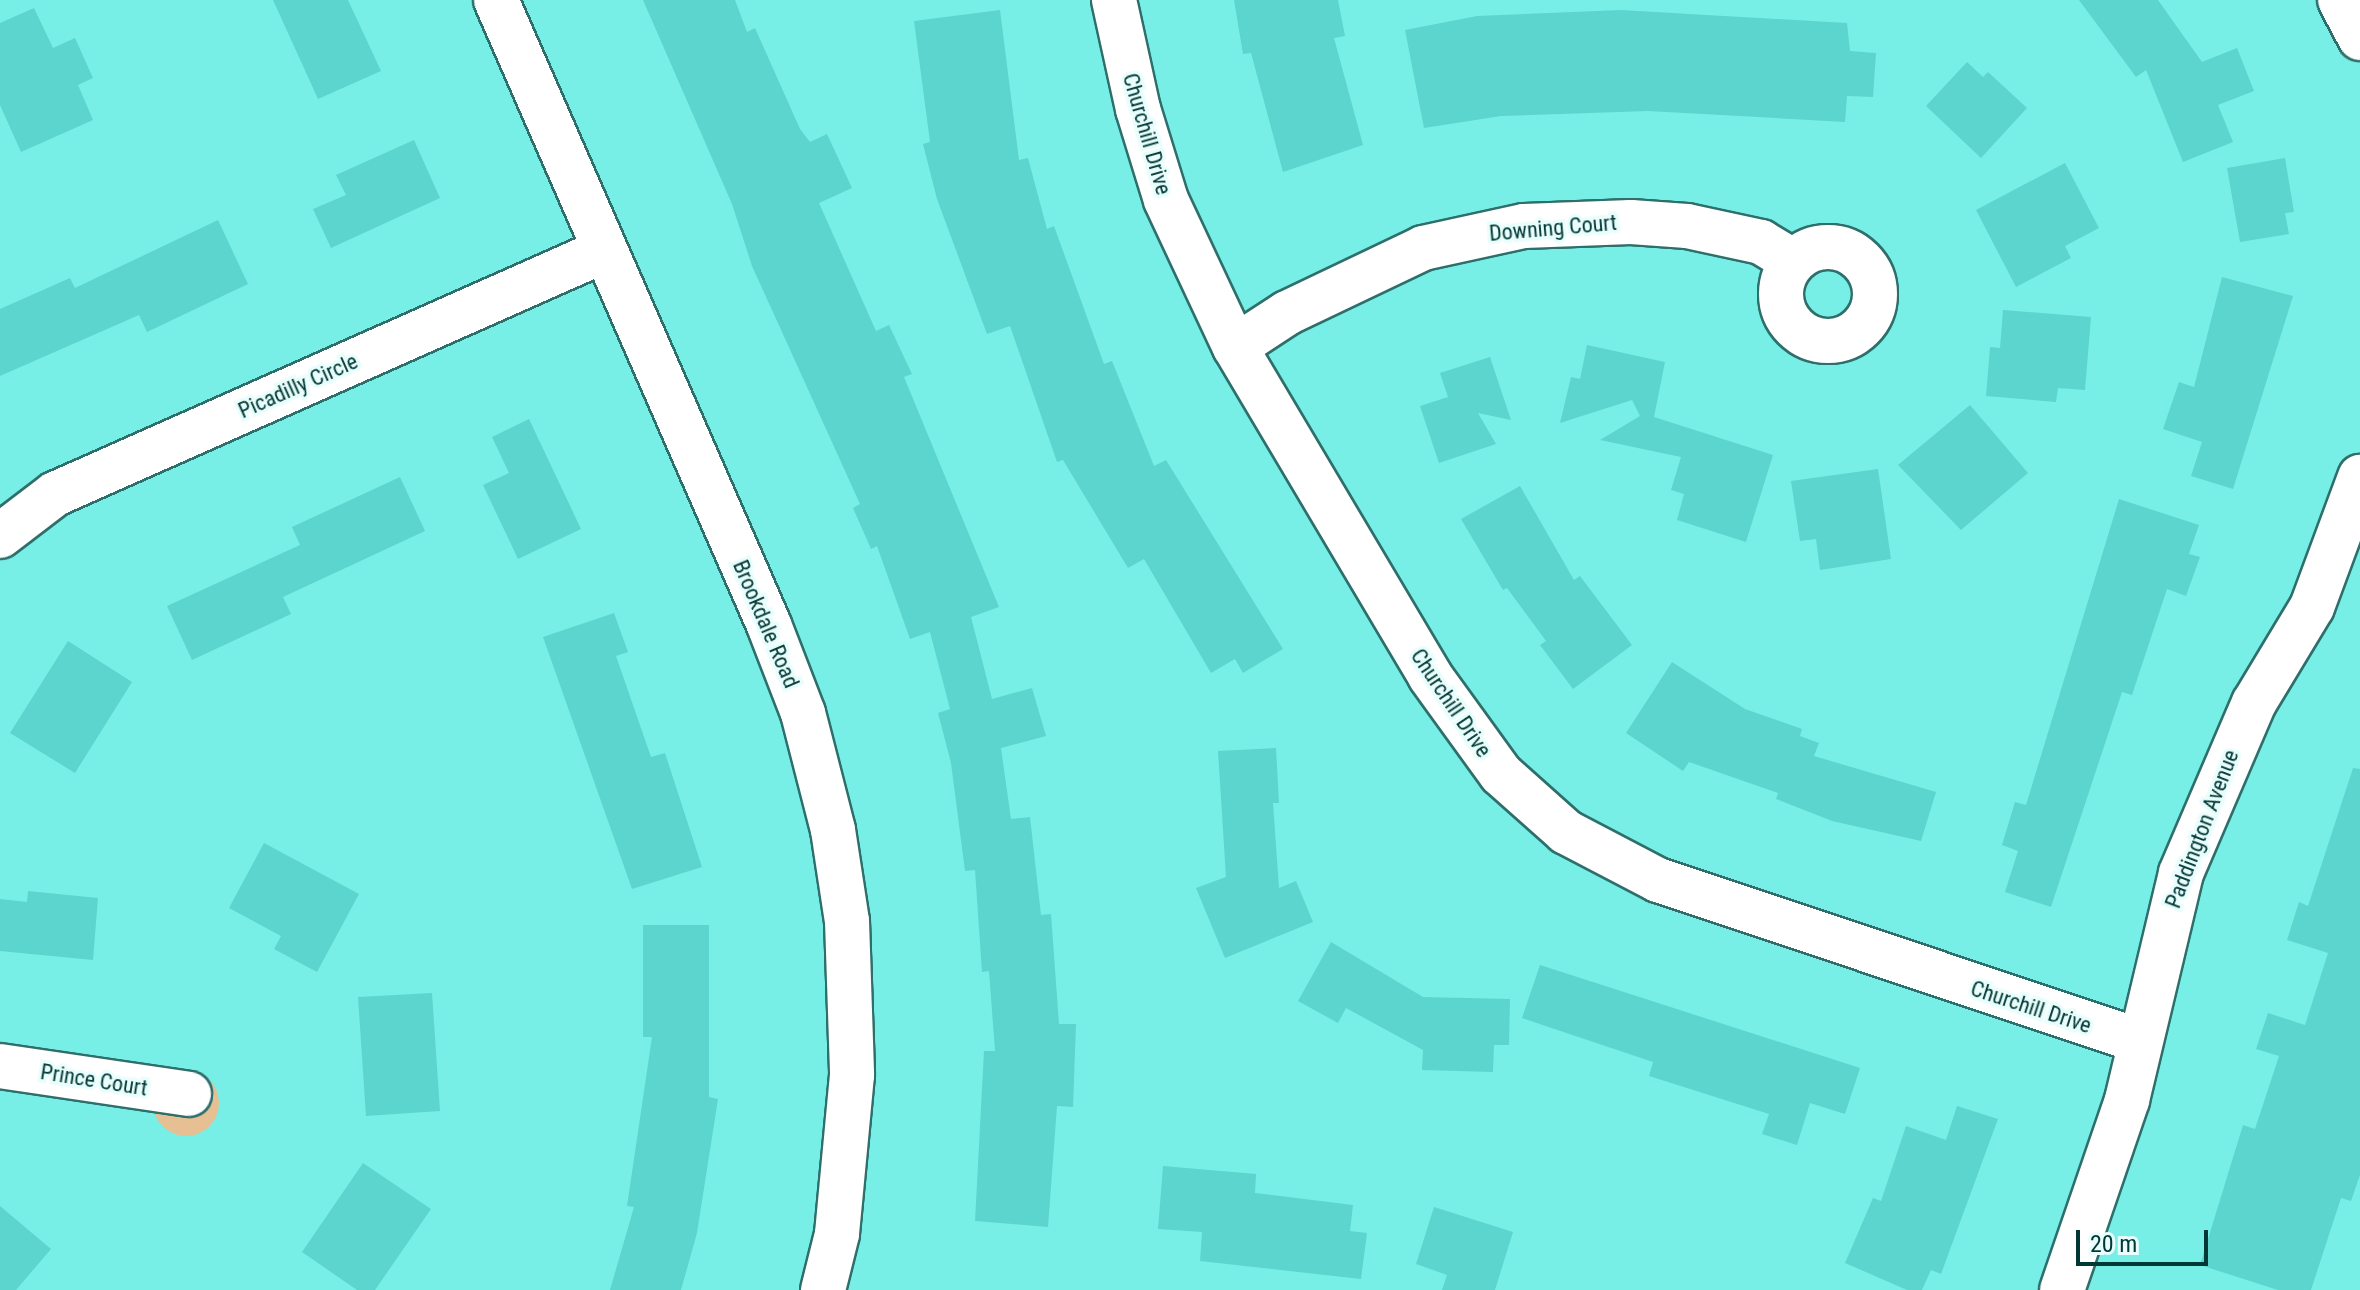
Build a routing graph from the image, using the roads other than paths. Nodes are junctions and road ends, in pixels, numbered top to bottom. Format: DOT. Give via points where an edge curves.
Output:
graph roads {
  1 [pos="496,0"];
  2 [pos="1114,0"];
  3 [pos="2340,0"];
  4 [pos="2360,38"];
  5 [pos="603,251"];
  6 [pos="1793,261"];
  7 [pos="1235,347"];
  8 [pos="2360,477"];
  9 [pos="0,536"];
  10 [pos="2140,1041"];
  11 [pos="0,1066"];
  12 [pos="189,1094"];
  13 [pos="823,1290"];
  14 [pos="2062,1290"];
  1 -- 5 [label="street, Brookdale Road"];
  2 -- 7 [label="street, Churchill Drive" via="1138,109 1166,200"];
  3 -- 4 [label="street"];
  5 -- 9 [label="street, Picadilly Circle" via="55,494"];
  5 -- 13 [label="street, Brookdale Road" via="769,625 803,713 833,830 847,921 852,1075 839,1220"];
  6 -- 7 [label="street, Downing Court" via="1761,242 1700,228 1631,222 1524,226 1423,248 1287,313"];
  7 -- 10 [label="street, Churchill Drive" via="1464,729 1501,774 1566,832 1632,868 1725,904"];
  8 -- 10 [label="street, Paddington Avenue" via="2312,607 2254,703 2214,786 2181,873"];
  10 -- 14 [label="street, Paddington Avenue" via="2111,1154"];
  11 -- 12 [label="street, Prince Court"];
}
